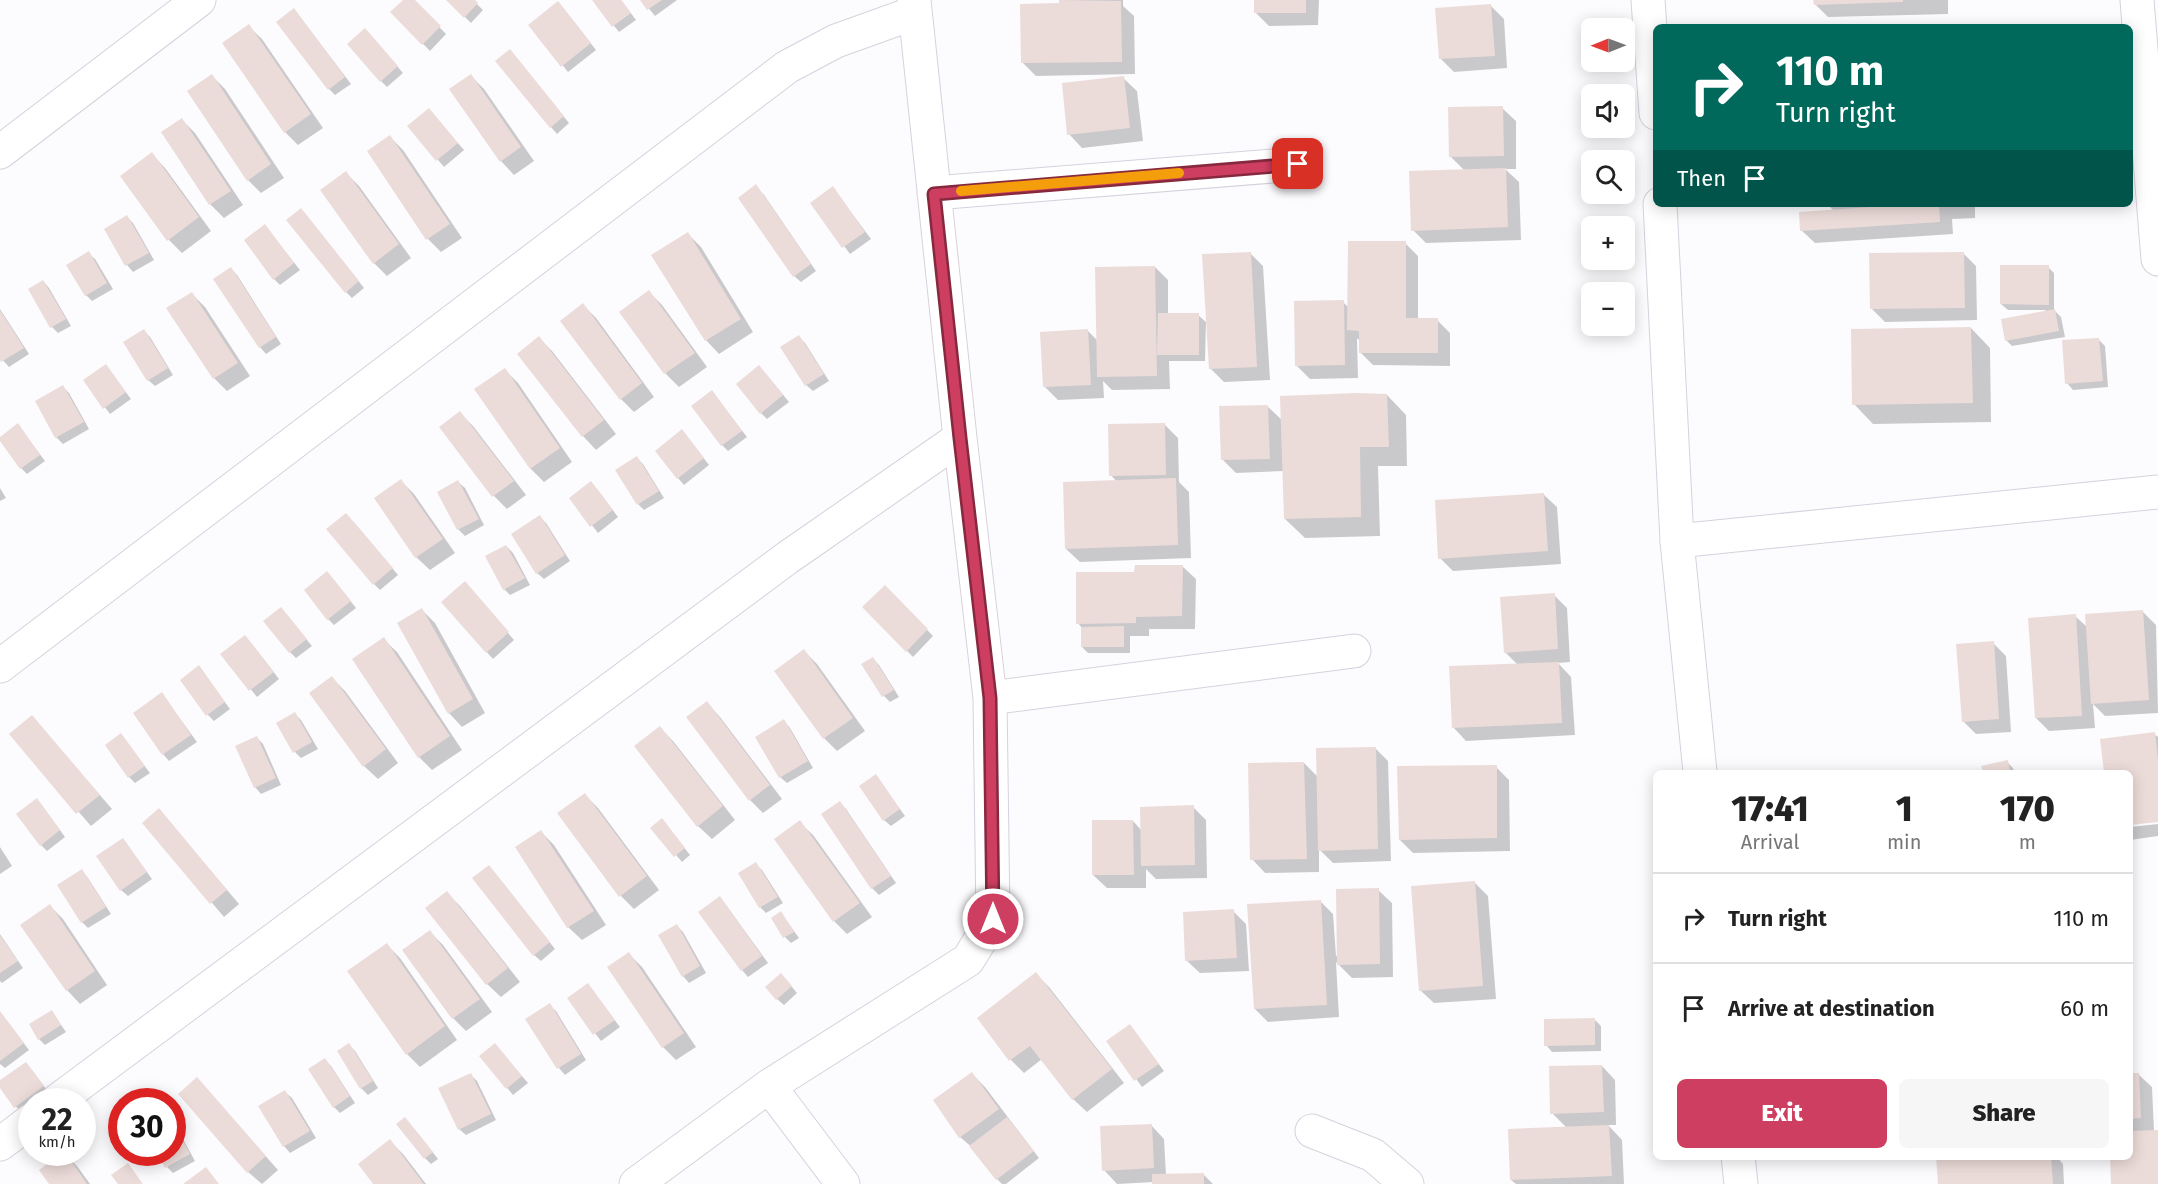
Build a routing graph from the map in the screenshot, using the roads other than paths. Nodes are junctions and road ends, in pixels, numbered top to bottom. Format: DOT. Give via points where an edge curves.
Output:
graph roads {
  1 [pos="199,0"];
  2 [pos="1648,0"];
  3 [pos="2137,0"];
  4 [pos="914,7"];
  5 [pos="1653,71"];
  6 [pos="2151,103"];
  7 [pos="0,153"];
  8 [pos="1298,164"];
  9 [pos="934,194"];
  10 [pos="1660,207"];
  11 [pos="2158,259"];
  12 [pos="960,438"];
  13 [pos="2158,492"];
  14 [pos="1677,541"];
  15 [pos="1354,651"];
  16 [pos="0,666"];
  17 [pos="990,698"];
  18 [pos="1700,770"];
  19 [pos="769,1086"];
  20 [pos="74,1088"];
  21 [pos="18,1130"];
  22 [pos="1312,1131"];
  23 [pos="0,1144"];
  24 [pos="1738,1160"];
  25 [pos="636,1184"];
  26 [pos="843,1184"];
  27 [pos="1407,1184"];
  28 [pos="1741,1184"];
  1 -- 7 [label="street"];
  2 -- 5 [label="street"];
  3 -- 6 [label="street"];
  4 -- 9 [label="street"];
  4 -- 16 [label="street" via="787,67"];
  6 -- 11 [label="street"];
  8 -- 9 [label="street"];
  9 -- 12 [label="street"];
  10 -- 14 [label="street"];
  12 -- 17 [label="street"];
  12 -- 20 [label="street" via="787,558"];
  13 -- 14 [label="street"];
  14 -- 18 [label="street"];
  15 -- 17 [label="street"];
  17 -- 19 [label="street" via="993,919 968,960"];
  19 -- 25 [label="street"];
  19 -- 26 [label="street"];
  21 -- 23 [label="street"];
  22 -- 27 [label="street" via="1373,1155"];
  24 -- 28 [label="street"];
}
